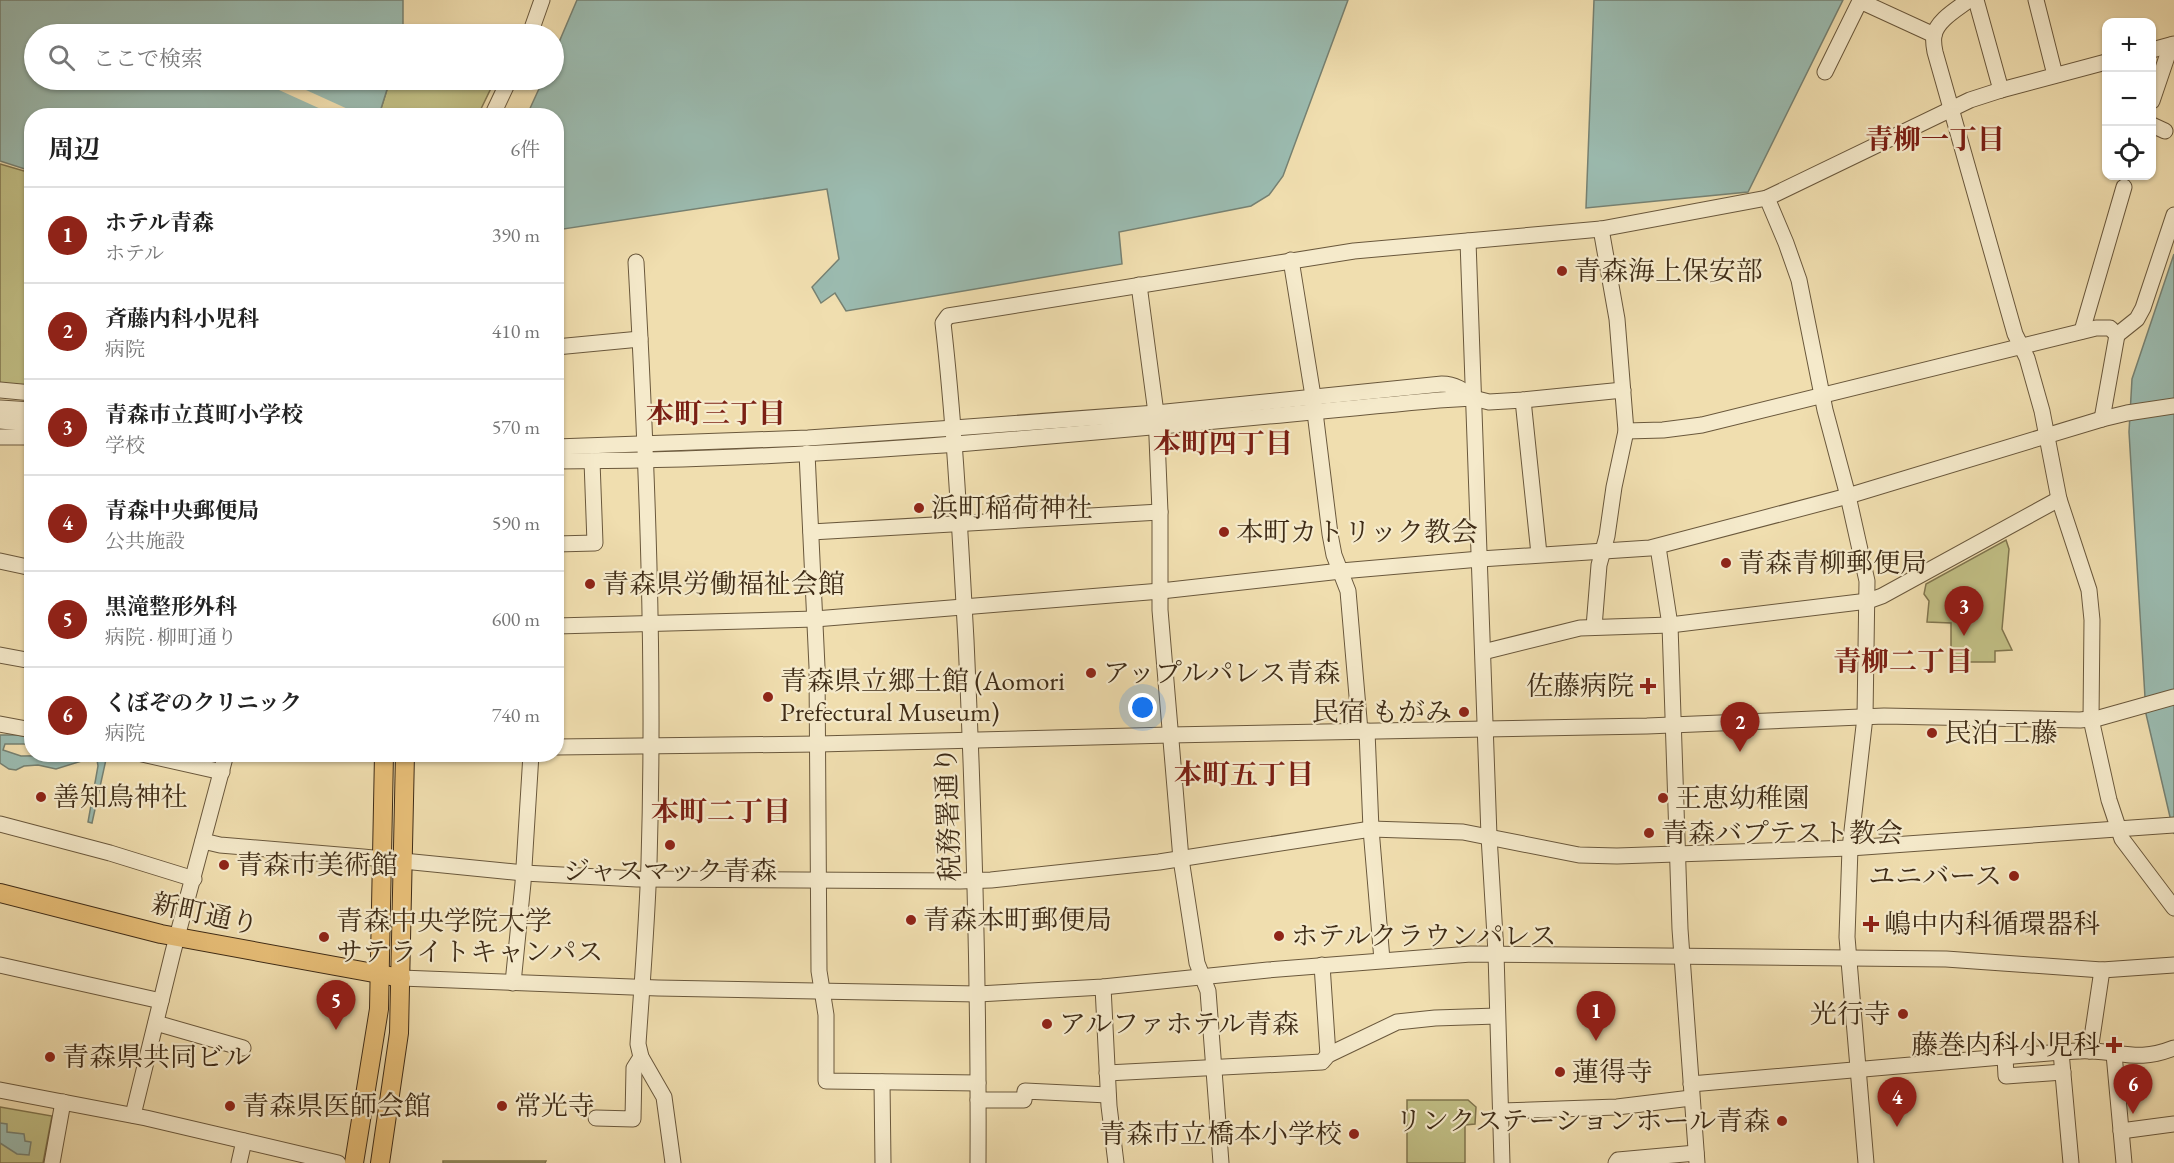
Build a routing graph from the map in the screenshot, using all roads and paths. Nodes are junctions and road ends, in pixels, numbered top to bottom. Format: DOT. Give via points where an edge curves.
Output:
graph roads {
  1 [pos="542,0"];
  2 [pos="1860,0"];
  3 [pos="1969,0"];
  4 [pos="1977,0"];
  5 [pos="2036,0"];
  6 [pos="534,24"];
  7 [pos="1934,35"];
  8 [pos="2172,44"];
  9 [pos="2156,49"];
  10 [pos="2102,63"];
  11 [pos="1825,72"];
  12 [pos="2055,75"];
  13 [pos="2156,87"];
  14 [pos="504,90"];
  15 [pos="2001,90"];
  16 [pos="496,108"];
  17 [pos="1952,109"];
  18 [pos="2124,187"];
  19 [pos="1767,198"];
  20 [pos="2174,215"];
  21 [pos="1602,229"];
  22 [pos="1468,241"];
  23 [pos="1292,260"];
  24 [pos="636,262"];
  25 [pos="1139,285"];
  26 [pos="2082,331"];
  27 [pos="2118,335"];
  28 [pos="640,339"];
  29 [pos="2021,345"];
  30 [pos="564,346"];
  31 [pos="0,390"];
  32 [pos="1623,390"];
  33 [pos="24,392"];
  34 [pos="1822,396"];
  35 [pos="1473,398"];
  36 [pos="1522,400"];
  37 [pos="1314,404"];
  38 [pos="2174,406"];
  39 [pos="0,408"];
  40 [pos="24,410"];
  41 [pos="2102,419"];
  42 [pos="1156,420"];
  43 [pos="0,421"];
  44 [pos="24,423"];
  45 [pos="1626,431"];
  46 [pos="954,436"];
  47 [pos="2047,436"];
  48 [pos="0,437"];
  49 [pos="24,437"];
  50 [pos="564,447"];
  51 [pos="645,452"];
  52 [pos="807,453"];
  53 [pos="564,461"];
  54 [pos="592,461"];
  55 [pos="1848,496"];
  56 [pos="2059,499"];
  57 [pos="1160,512"];
  58 [pos="960,524"];
  59 [pos="811,532"];
  60 [pos="564,544"];
  61 [pos="1658,547"];
  62 [pos="1604,550"];
  63 [pos="1539,554"];
  64 [pos="1480,559"];
  65 [pos="0,561"];
  66 [pos="24,566"];
  67 [pos="1341,571"];
  68 [pos="1161,591"];
  69 [pos="1868,602"];
  70 [pos="964,606"];
  71 [pos="815,619"];
  72 [pos="649,624"];
  73 [pos="1670,625"];
  74 [pos="564,626"];
  75 [pos="1594,627"];
  76 [pos="1483,652"];
  77 [pos="0,655"];
  78 [pos="24,660"];
  79 [pos="2174,697"];
  80 [pos="1865,717"];
  81 [pos="2091,719"];
  82 [pos="0,724"];
  83 [pos="1672,725"];
  84 [pos="24,728"];
  85 [pos="1485,729"];
  86 [pos="1364,731"];
  87 [pos="1170,735"];
  88 [pos="971,741"];
  89 [pos="818,744"];
  90 [pos="650,746"];
  91 [pos="564,747"];
  92 [pos="178,762"];
  93 [pos="224,762"];
  94 [pos="384,762"];
  95 [pos="405,762"];
  96 [pos="531,762"];
  97 [pos="222,772"];
  98 [pos="0,824"];
  99 [pos="2171,825"];
  100 [pos="2117,828"];
  101 [pos="1371,829"];
  102 [pos="1489,836"];
  103 [pos="204,841"];
  104 [pos="1850,848"];
  105 [pos="1678,855"];
  106 [pos="381,859"];
  107 [pos="1181,859"];
  108 [pos="403,861"];
  109 [pos="524,873"];
  110 [pos="194,879"];
  111 [pos="648,880"];
  112 [pos="819,881"];
  113 [pos="975,881"];
  114 [pos="0,893"];
  115 [pos="2174,908"];
  116 [pos="178,938"];
  117 [pos="1496,953"];
  118 [pos="1682,955"];
  119 [pos="1847,958"];
  120 [pos="1382,960"];
  121 [pos="0,965"];
  122 [pos="1322,965"];
  123 [pos="2174,965"];
  124 [pos="2102,970"];
  125 [pos="379,976"];
  126 [pos="1203,976"];
  127 [pos="401,978"];
  128 [pos="513,983"];
  129 [pos="1103,987"];
  130 [pos="642,988"];
  131 [pos="823,992"];
  132 [pos="978,994"];
  133 [pos="161,1001"];
  134 [pos="1497,1016"];
  135 [pos="156,1023"];
  136 [pos="243,1048"];
  137 [pos="2174,1048"];
  138 [pos="2090,1051"];
  139 [pos="2061,1052"];
  140 [pos="2114,1054"];
  141 [pos="1328,1055"];
  142 [pos="641,1057"];
  143 [pos="2005,1058"];
  144 [pos="1215,1068"];
  145 [pos="1857,1069"];
  146 [pos="2063,1072"];
  147 [pos="1107,1073"];
  148 [pos="882,1082"];
  149 [pos="978,1083"];
  150 [pos="0,1090"];
  151 [pos="1691,1091"];
  152 [pos="1108,1095"];
  153 [pos="978,1100"];
  154 [pos="63,1102"];
  155 [pos="1501,1111"];
  156 [pos="133,1115"];
  157 [pos="596,1118"];
  158 [pos="2174,1124"];
  159 [pos="2121,1131"];
  160 [pos="244,1141"];
  161 [pos="283,1156"];
  162 [pos="1696,1158"];
  163 [pos="52,1163"];
  164 [pos="239,1163"];
  165 [pos="338,1163"];
  166 [pos="354,1163"];
  167 [pos="380,1163"];
  168 [pos="673,1163"];
  169 [pos="883,1163"];
  170 [pos="978,1163"];
  171 [pos="1116,1163"];
  172 [pos="1221,1163"];
  173 [pos="1502,1163"];
  174 [pos="1616,1163"];
  175 [pos="1866,1163"];
  176 [pos="2071,1163"];
  177 [pos="2124,1163"];
  1 -- 6 [label="street"];
  2 -- 7 [label="street"];
  2 -- 11 [label="street"];
  3 -- 7 [label="street" via="1942,22"];
  4 -- 15 [label="street"];
  5 -- 12 [label="street"];
  7 -- 17 [label="street" via="1935,52"];
  8 -- 9 [label="street"];
  8 -- 13 [label="street"];
  10 -- 12 [label="street, 税務署通り"];
  12 -- 15 [label="street, 税務署通り"];
  14 -- 16 [label="street"];
  15 -- 17 [label="street, 税務署通り"];
  17 -- 19 [label="street, 税務署通り"];
  17 -- 29 [label="street"];
  18 -- 26 [label="street"];
  19 -- 21 [label="street, 税務署通り"];
  19 -- 34 [label="street" via="1798,280"];
  20 -- 27 [label="street" via="2143,309 2137,320"];
  21 -- 22 [label="street, 税務署通り"];
  21 -- 32 [label="street" via="1617,319"];
  22 -- 23 [label="street, 税務署通り"];
  22 -- 35 [label="street"];
  23 -- 25 [label="street, 税務署通り"];
  23 -- 37 [label="street"];
  24 -- 28 [label="street"];
  25 -- 42 [label="street"];
  25 -- 46 [label="street, 税務署通り" via="948,316 943,323"];
  26 -- 27 [label="street" via="2103,327"];
  26 -- 29 [label="street"];
  27 -- 41 [label="street"];
  28 -- 30 [label="street"];
  28 -- 51 [label="street"];
  29 -- 34 [label="street"];
  29 -- 47 [label="street"];
  31 -- 33 [label="street"];
  32 -- 36 [label="street"];
  32 -- 45 [label="street"];
  34 -- 45 [label="street" via="1702,425"];
  34 -- 55 [label="street"];
  35 -- 36 [label="street" via="1489,402"];
  35 -- 37 [label="street" via="1451,384"];
  35 -- 64 [label="street"];
  36 -- 63 [label="street"];
  37 -- 42 [label="street"];
  37 -- 67 [label="street" via="1330,534"];
  38 -- 41 [label="street"];
  39 -- 40 [label="street"];
  41 -- 47 [label="street"];
  42 -- 46 [label="street"];
  42 -- 57 [label="street"];
  43 -- 44 [label="street"];
  45 -- 62 [label="street"];
  46 -- 51 [label="street" via="808,438"];
  46 -- 52 [label="street"];
  46 -- 58 [label="street, 税務署通り"];
  47 -- 55 [label="street"];
  47 -- 56 [label="street"];
  48 -- 49 [label="street"];
  50 -- 51 [label="street"];
  51 -- 52 [label="street"];
  51 -- 54 [label="street"];
  51 -- 72 [label="street"];
  52 -- 59 [label="street"];
  53 -- 54 [label="street"];
  54 -- 60 [label="street" via="595,543"];
  55 -- 61 [label="street"];
  55 -- 69 [label="street"];
  56 -- 69 [label="street"];
  56 -- 81 [label="street" via="2091,603"];
  57 -- 58 [label="street"];
  57 -- 68 [label="street"];
  58 -- 59 [label="street"];
  58 -- 70 [label="street, 税務署通り"];
  59 -- 71 [label="street"];
  61 -- 62 [label="street"];
  61 -- 73 [label="street"];
  62 -- 63 [label="street"];
  62 -- 75 [label="street" via="1599,565"];
  63 -- 64 [label="street"];
  64 -- 67 [label="street"];
  64 -- 76 [label="street"];
  65 -- 66 [label="street"];
  67 -- 68 [label="street"];
  67 -- 86 [label="street" via="1348,591"];
  68 -- 70 [label="street"];
  68 -- 87 [label="street"];
  69 -- 73 [label="street"];
  69 -- 80 [label="street"];
  70 -- 71 [label="street"];
  70 -- 88 [label="street, 税務署通り"];
  71 -- 72 [label="street"];
  71 -- 89 [label="street"];
  72 -- 74 [label="street"];
  72 -- 90 [label="street"];
  73 -- 75 [label="street"];
  73 -- 83 [label="street"];
  75 -- 76 [label="street"];
  76 -- 85 [label="street"];
  77 -- 78 [label="street"];
  79 -- 81 [label="street"];
  80 -- 81 [label="street"];
  80 -- 83 [label="street"];
  80 -- 104 [label="street"];
  81 -- 100 [label="street"];
  82 -- 84 [label="street"];
  83 -- 85 [label="street"];
  83 -- 105 [label="street"];
  85 -- 86 [label="street"];
  85 -- 102 [label="street"];
  86 -- 87 [label="street"];
  86 -- 101 [label="street"];
  87 -- 88 [label="street"];
  87 -- 107 [label="street"];
  88 -- 89 [label="street"];
  88 -- 113 [label="street, 税務署通り"];
  89 -- 90 [label="street"];
  89 -- 112 [label="street"];
  90 -- 91 [label="street"];
  90 -- 111 [label="street"];
  92 -- 97 [label="street"];
  93 -- 97 [label="street"];
  94 -- 106 [label="main road"];
  95 -- 108 [label="main road"];
  96 -- 109 [label="street"];
  97 -- 103 [label="street"];
  98 -- 110 [label="street"];
  99 -- 100 [label="street"];
  100 -- 104 [label="street"];
  100 -- 115 [label="street"];
  101 -- 102 [label="street"];
  101 -- 107 [label="street"];
  101 -- 120 [label="street"];
  102 -- 105 [label="street" via="1579,855"];
  102 -- 117 [label="street"];
  103 -- 106 [label="street"];
  103 -- 110 [label="street"];
  104 -- 105 [label="street"];
  104 -- 119 [label="street"];
  105 -- 118 [label="street"];
  106 -- 108 [label="street"];
  106 -- 125 [label="main road"];
  107 -- 113 [label="street"];
  107 -- 126 [label="street" via="1197,963"];
  108 -- 109 [label="street"];
  108 -- 127 [label="main road"];
  109 -- 111 [label="street"];
  109 -- 128 [label="street"];
  110 -- 116 [label="street"];
  111 -- 112 [label="street"];
  111 -- 130 [label="street"];
  112 -- 113 [label="street"];
  112 -- 131 [label="street" via="819,971"];
  113 -- 132 [label="street, 税務署通り"];
  114 -- 116 [label="main road, 新町通り"];
  116 -- 125 [label="main road, 新町通り"];
  116 -- 133 [label="street"];
  117 -- 118 [label="street"];
  117 -- 120 [label="street"];
  117 -- 134 [label="street"];
  118 -- 119 [label="street"];
  118 -- 151 [label="street"];
  119 -- 124 [label="street" via="1955,959"];
  119 -- 145 [label="street"];
  120 -- 122 [label="street"];
  121 -- 133 [label="street"];
  122 -- 126 [label="street"];
  122 -- 141 [label="street"];
  123 -- 124 [label="street"];
  124 -- 138 [label="street"];
  125 -- 127 [label="main road, 新町通り"];
  125 -- 166 [label="main road" via="375,1041"];
  126 -- 129 [label="street"];
  126 -- 144 [label="street" via="1208,991"];
  127 -- 128 [label="street"];
  127 -- 167 [label="main road" via="399,1033"];
  128 -- 130 [label="street"];
  129 -- 132 [label="street"];
  129 -- 147 [label="street"];
  130 -- 131 [label="street"];
  130 -- 142 [label="street"];
  131 -- 132 [label="street"];
  131 -- 148 [label="street" via="826,1081"];
  132 -- 149 [label="street, 税務署通り"];
  133 -- 135 [label="street"];
  134 -- 141 [label="street" via="1397,1022"];
  134 -- 155 [label="street"];
  135 -- 136 [label="street"];
  135 -- 156 [label="street"];
  137 -- 140 [label="street" via="2154,1055"];
  138 -- 139 [label="street"];
  138 -- 140 [label="street"];
  139 -- 143 [label="street"];
  139 -- 146 [label="street"];
  140 -- 159 [label="street"];
  141 -- 144 [label="street" via="1322,1062"];
  142 -- 157 [label="street" via="634,1068 633,1119"];
  142 -- 168 [label="street" via="664,1097"];
  143 -- 145 [label="street"];
  143 -- 146 [label="street" via="2006,1076"];
  144 -- 147 [label="street"];
  144 -- 172 [label="street"];
  145 -- 151 [label="street"];
  145 -- 175 [label="street"];
  146 -- 176 [label="street"];
  147 -- 152 [label="street"];
  148 -- 149 [label="street"];
  148 -- 169 [label="street"];
  149 -- 153 [label="street, 税務署通り"];
  150 -- 154 [label="street"];
  151 -- 155 [label="street" via="1617,1107"];
  151 -- 162 [label="street"];
  152 -- 153 [label="street" via="1025,1091 1024,1100"];
  152 -- 171 [label="street"];
  153 -- 170 [label="street, 税務署通り"];
  154 -- 156 [label="street"];
  154 -- 163 [label="street"];
  155 -- 173 [label="street"];
  156 -- 160 [label="street"];
  158 -- 159 [label="street"];
  159 -- 177 [label="street"];
  160 -- 161 [label="street"];
  160 -- 164 [label="street"];
  161 -- 165 [label="street"];
  162 -- 174 [label="street"];
}
